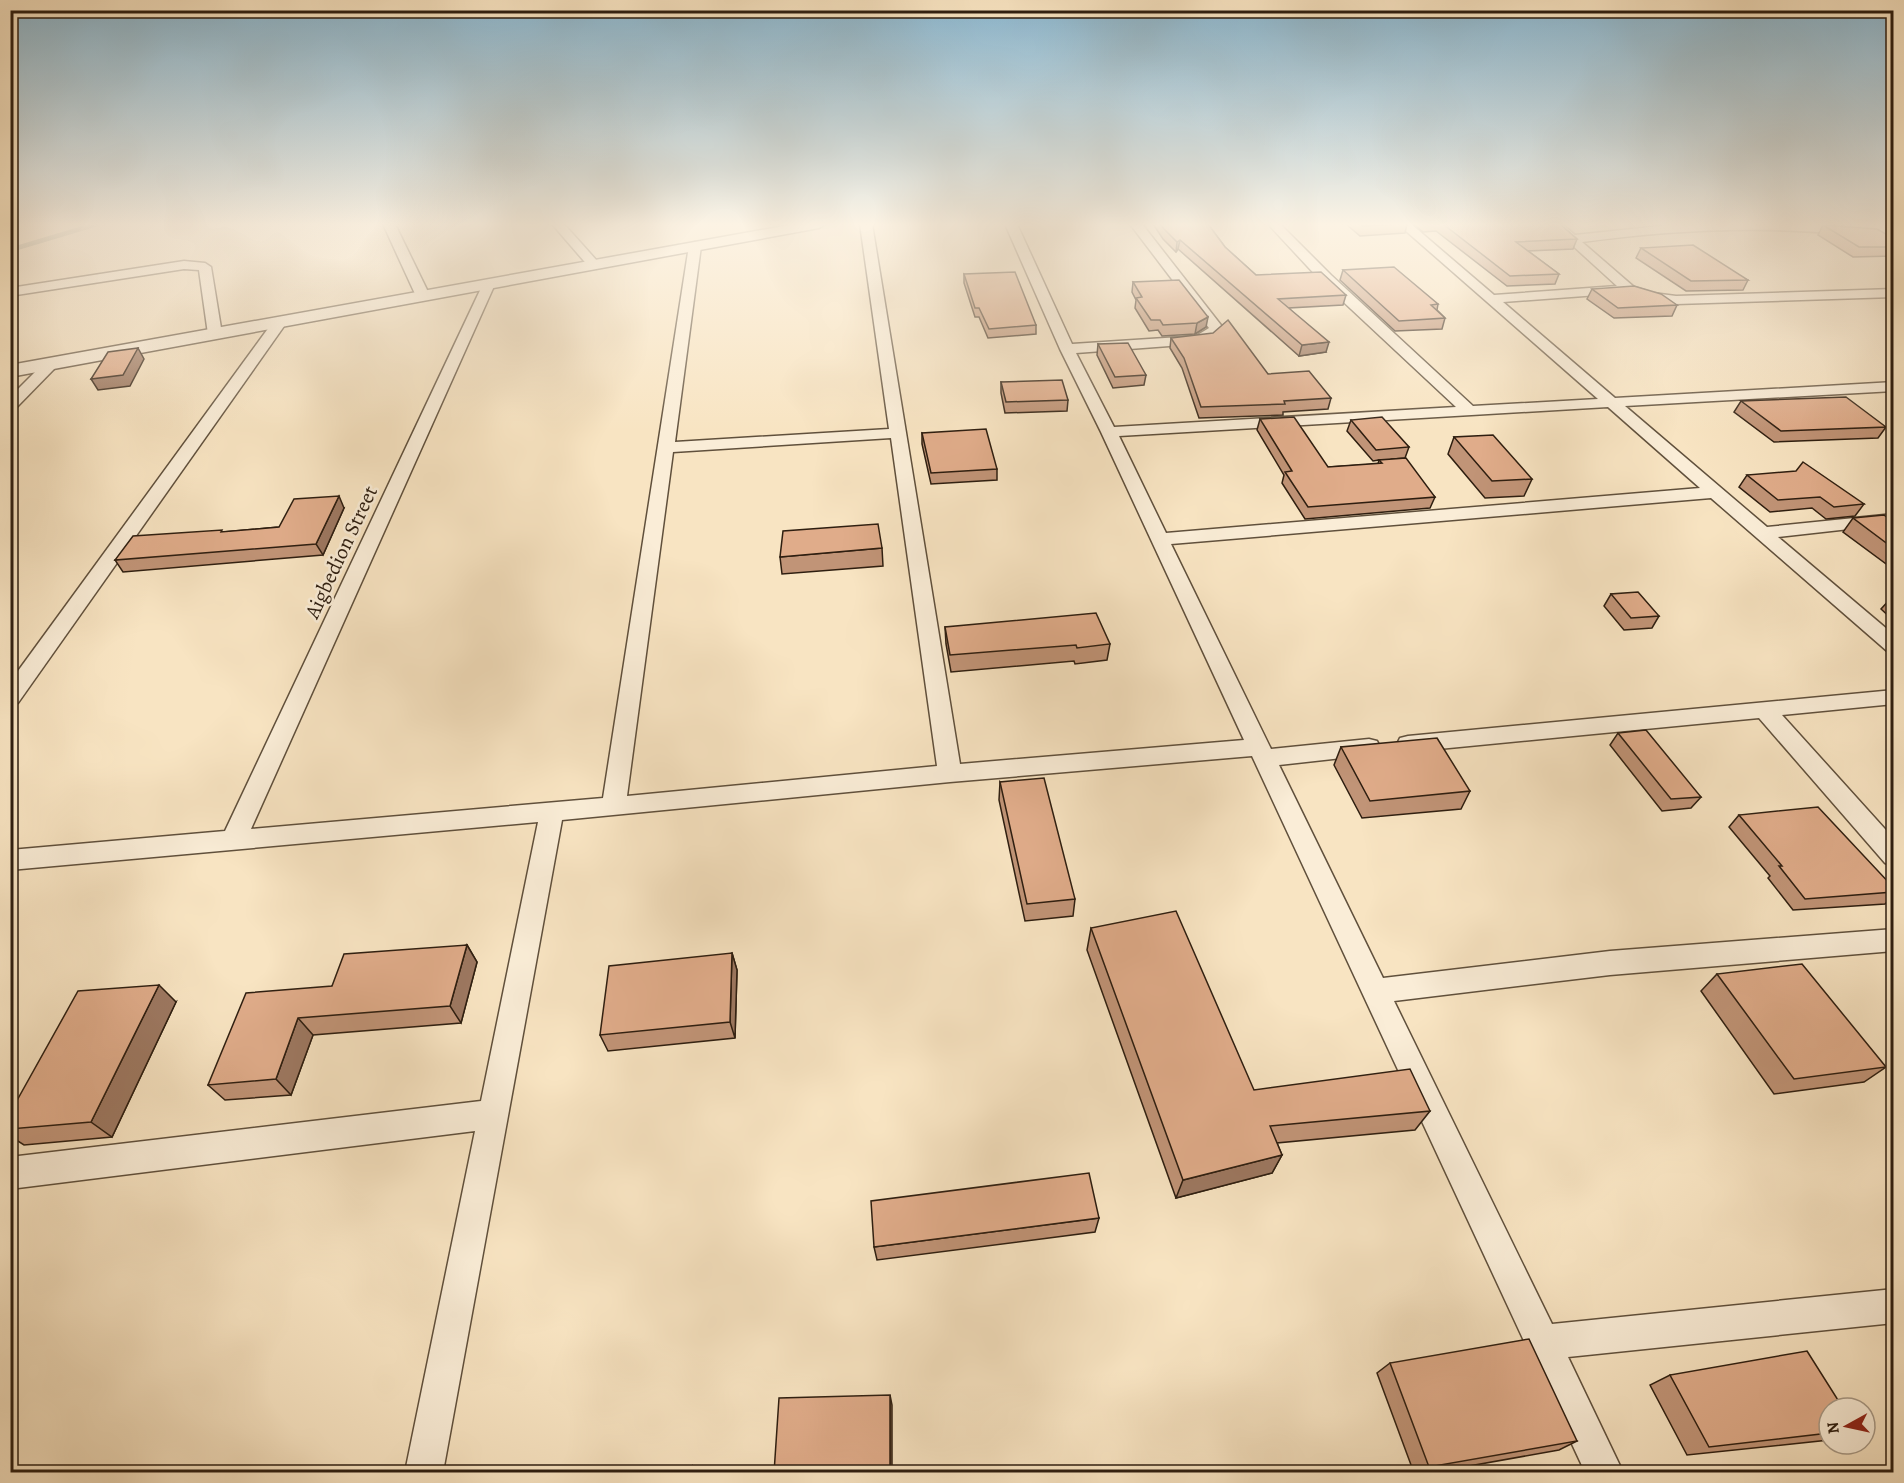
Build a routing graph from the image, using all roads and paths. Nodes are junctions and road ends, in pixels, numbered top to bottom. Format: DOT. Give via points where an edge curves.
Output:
graph roads {
  1 [pos="209,293"];
  2 [pos="422,293"];
  3 [pos="438,293"];
  4 [pos="485,293"];
  5 [pos="688,293"];
  6 [pos="876,293"];
  7 [pos="1042,293"];
  8 [pos="1189,293"];
  9 [pos="1342,293"];
  10 [pos="1483,293"];
  11 [pos="1579,293"];
  12 [pos="1640,293"];
  13 [pos="1887,293"];
  14 [pos="423,296"];
  15 [pos="1490,299"];
  16 [pos="280,322"];
  17 [pos="215,334"];
  18 [pos="1067,349"];
  19 [pos="52,363"];
  20 [pos="10,371"];
  21 [pos="1893,386"];
  22 [pos="1612,402"];
  23 [pos="10,406"];
  24 [pos="1468,410"];
  25 [pos="1109,432"];
  26 [pos="896,433"];
  27 [pos="664,448"];
  28 [pos="1715,492"];
  29 [pos="1893,519"];
  30 [pos="1762,533"];
  31 [pos="1160,539"];
  32 [pos="1893,646"];
  33 [pos="1893,697"];
  34 [pos="10,698"];
  35 [pos="1763,708"];
  36 [pos="1262,752"];
  37 [pos="950,773"];
  38 [pos="614,804"];
  39 [pos="552,812"];
  40 [pos="234,839"];
  41 [pos="1893,856"];
  42 [pos="10,860"];
  43 [pos="1893,940"];
  44 [pos="1375,991"];
  45 [pos="493,1114"];
  46 [pos="10,1173"];
  47 [pos="1893,1306"];
  48 [pos="1543,1342"];
  49 [pos="424,1473"];
  50 [pos="1604,1473"];
  1 -- 17 [label="street"];
  2 -- 14 [label="street"];
  3 -- 14 [label="street"];
  4 -- 40 [label="street, Aigbedion Street"];
  5 -- 27 [label="street"];
  6 -- 26 [label="street"];
  7 -- 18 [label="street"];
  8 -- 18 [label="street" via="1217,329 1206,338"];
  9 -- 24 [label="street"];
  10 -- 15 [label="street"];
  11 -- 15 [label="street"];
  12 -- 13 [label="street" via="1676,300"];
  14 -- 16 [label="street"];
  15 -- 22 [label="street"];
  16 -- 17 [label="street"];
  16 -- 34 [label="street"];
  17 -- 19 [label="street"];
  18 -- 25 [label="street"];
  19 -- 20 [label="street"];
  19 -- 23 [label="street"];
  21 -- 22 [label="street"];
  22 -- 24 [label="street"];
  22 -- 28 [label="street"];
  24 -- 25 [label="street"];
  25 -- 31 [label="street"];
  26 -- 27 [label="street"];
  26 -- 37 [label="street"];
  27 -- 38 [label="street"];
  28 -- 30 [label="street"];
  28 -- 31 [label="street"];
  29 -- 30 [label="street"];
  30 -- 32 [label="street"];
  31 -- 36 [label="street"];
  33 -- 35 [label="street"];
  35 -- 36 [label="street"];
  35 -- 41 [label="street"];
  36 -- 37 [label="street"];
  36 -- 44 [label="street"];
  37 -- 38 [label="street"];
  38 -- 39 [label="street"];
  39 -- 40 [label="street"];
  39 -- 45 [label="street"];
  40 -- 42 [label="street"];
  43 -- 44 [label="street" via="1610,963"];
  44 -- 48 [label="street"];
  45 -- 46 [label="street"];
  45 -- 49 [label="street"];
  47 -- 48 [label="street"];
  48 -- 50 [label="street"];
}
